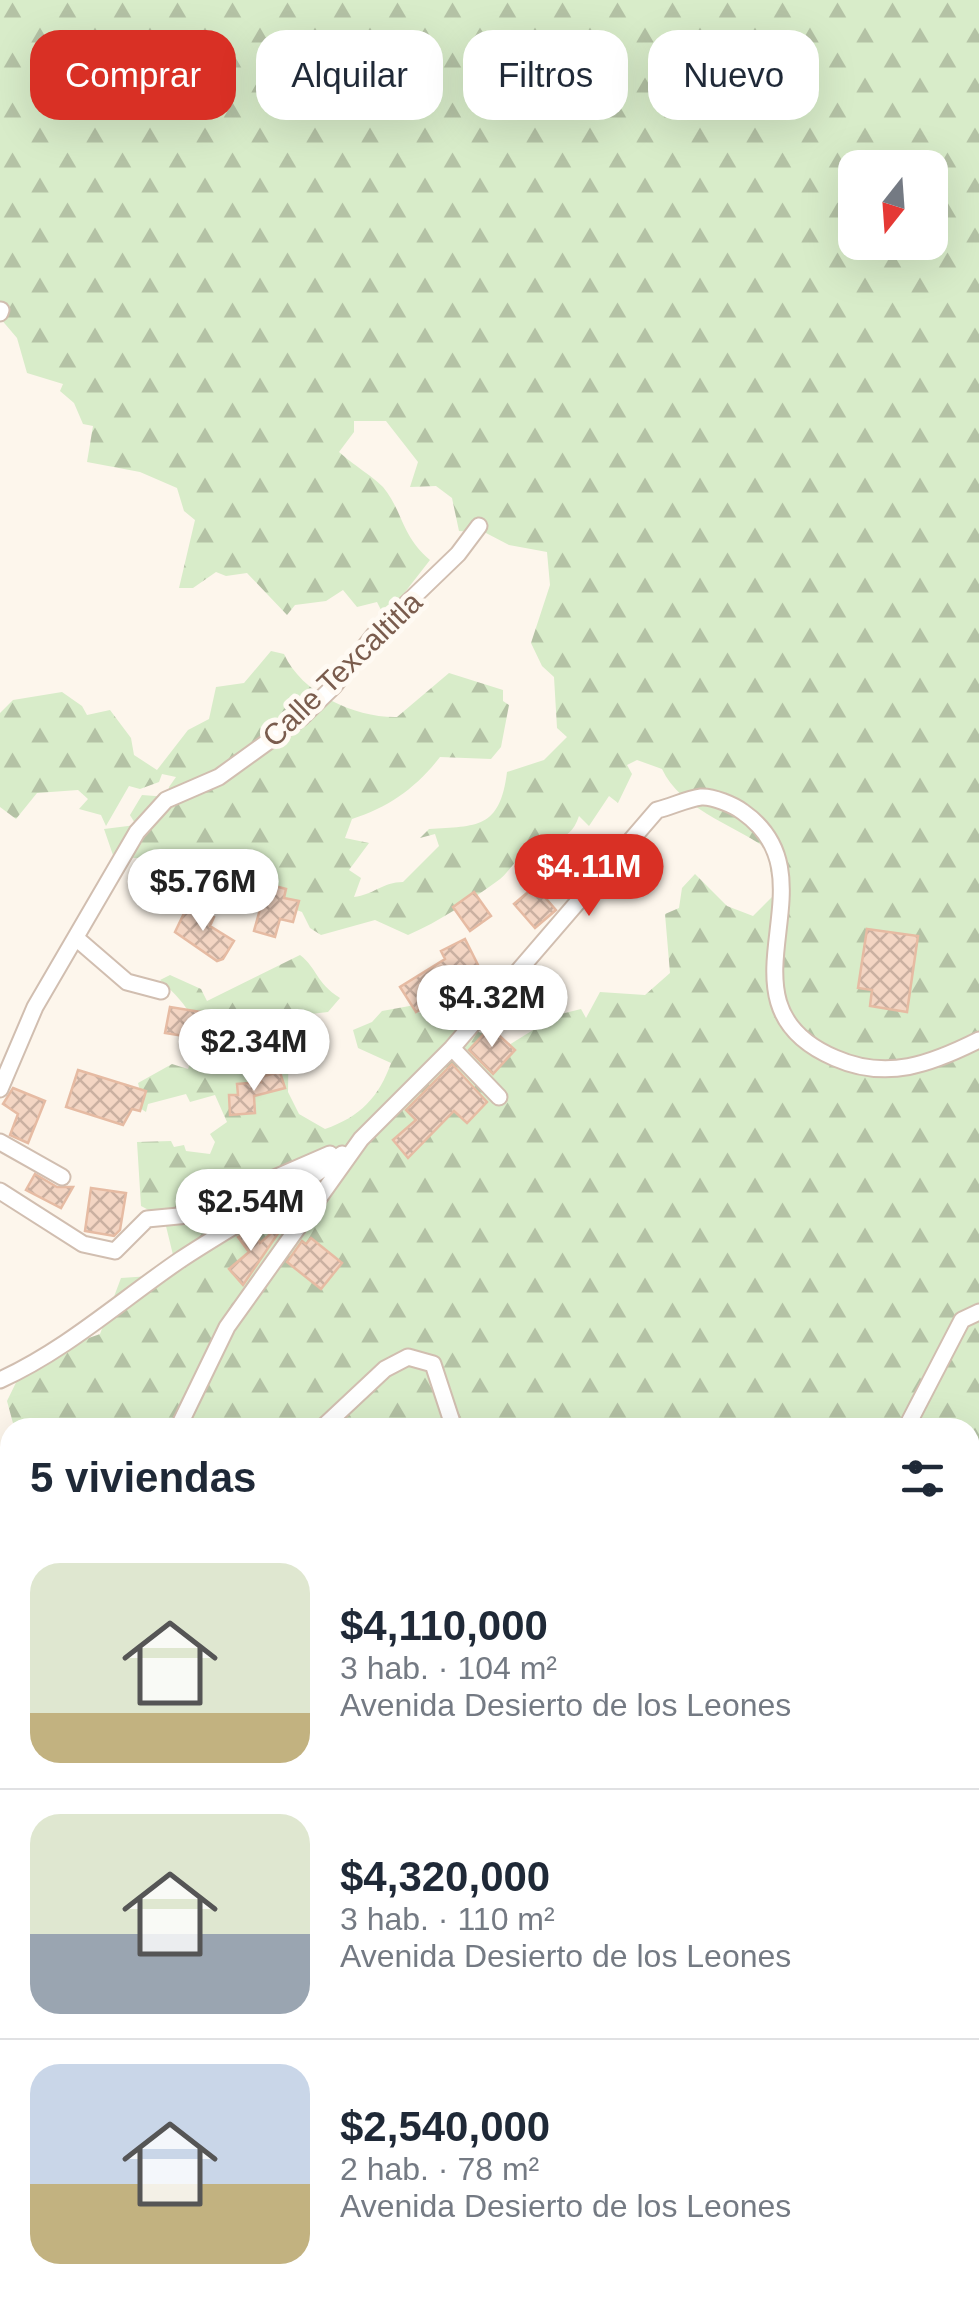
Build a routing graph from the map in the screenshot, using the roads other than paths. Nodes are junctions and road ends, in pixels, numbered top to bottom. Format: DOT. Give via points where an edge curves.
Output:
graph roads {
  1 [pos="479,526"];
  2 [pos="76,938"];
  3 [pos="162,991"];
  4 [pos="979,1040"];
  5 [pos="452,1048"];
  6 [pos="0,1089"];
  7 [pos="499,1097"];
  8 [pos="361,1139"];
  9 [pos="0,1142"];
  10 [pos="62,1177"];
  11 [pos="0,1191"];
  12 [pos="979,1312"];
  13 [pos="0,1380"];
  14 [pos="183,1418"];
  15 [pos="333,1418"];
  16 [pos="451,1418"];
  17 [pos="911,1418"];
  1 -- 2 [label="street, Calle Texcaltitla" via="302,717 219,777 166,800 137,832"];
  2 -- 3 [label="street" via="127,982"];
  2 -- 6 [label="street, Calle Texcaltitla" via="35,1007"];
  4 -- 5 [label="street" via="922,1067 886,1070 856,1067 805,1045 780,1008 772,969 782,863 770,834 739,809 704,796 656,810 642,823"];
  5 -- 7 [label="street"];
  5 -- 8 [label="street"];
  8 -- 11 [label="street" via="189,1214 147,1219 115,1250 83,1244"];
  8 -- 13 [label="street" via="41,1361"];
  8 -- 14 [label="street" via="227,1327"];
  9 -- 10 [label="street"];
  12 -- 17 [label="street" via="962,1320"];
  15 -- 16 [label="street" via="385,1369 408,1357 433,1364"];
}
